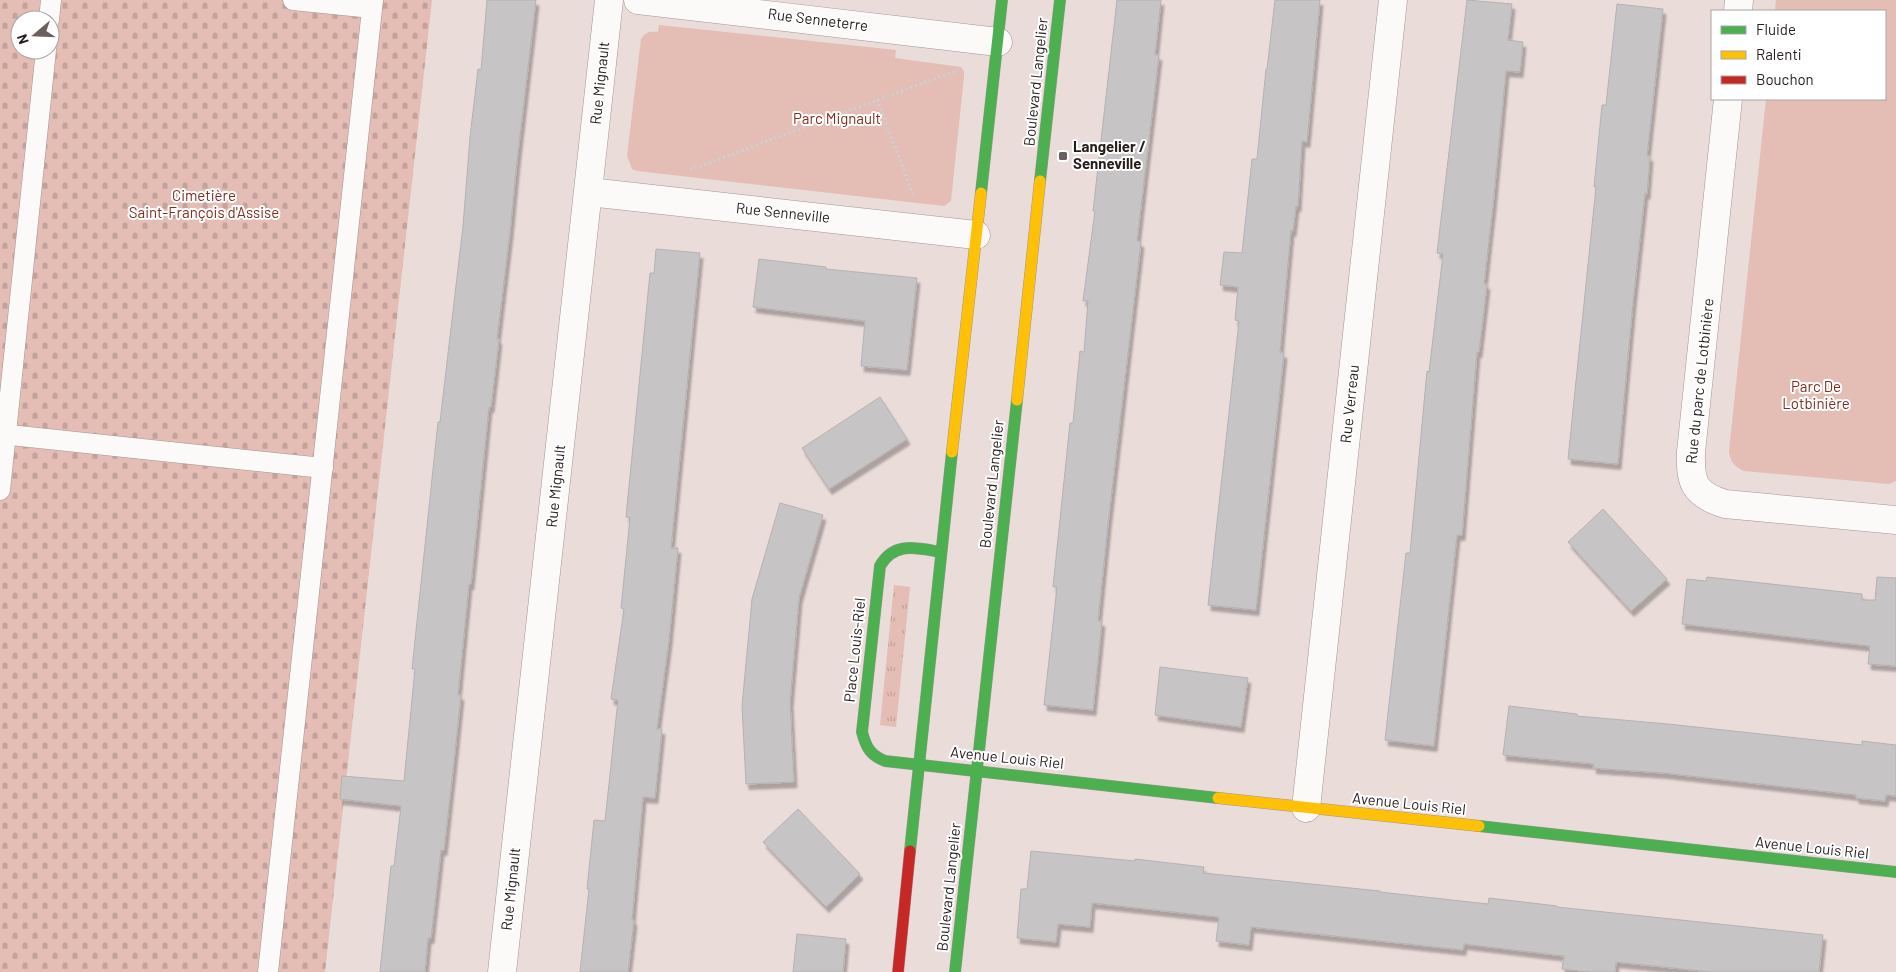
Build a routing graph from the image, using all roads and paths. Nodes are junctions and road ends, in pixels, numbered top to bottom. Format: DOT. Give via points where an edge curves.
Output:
graph roads {
  1 [pos="293,0"];
  2 [pos="609,0"];
  3 [pos="638,0"];
  4 [pos="1002,0"];
  5 [pos="1060,0"];
  6 [pos="1394,0"];
  7 [pos="372,4"];
  8 [pos="998,42"];
  9 [pos="45,60"];
  10 [pos="966,67"];
  11 [pos="877,100"];
  12 [pos="1728,100"];
  13 [pos="687,172"];
  14 [pos="589,192"];
  15 [pos="914,199"];
  16 [pos="976,235"];
  17 [pos="2,435"];
  18 [pos="323,468"];
  19 [pos="0,490"];
  20 [pos="1896,520"];
  21 [pos="941,552"];
  22 [pos="920,764"];
  23 [pos="976,770"];
  24 [pos="1306,808"];
  25 [pos="1896,872"];
  26 [pos="268,972"];
  27 [pos="502,972"];
  28 [pos="898,972"];
  29 [pos="955,972"];
  1 -- 7 [label="lane"];
  2 -- 14 [label="street, Rue Mignault"];
  3 -- 8 [label="street, Rue Senneterre"];
  4 -- 8 [label="main road"];
  5 -- 23 [label="main road, Boulevard Langelier"];
  6 -- 24 [label="street, Rue Verreau"];
  7 -- 18 [label="lane"];
  8 -- 16 [label="main road"];
  9 -- 17 [label="lane"];
  10 -- 11 [label="path"];
  11 -- 13 [label="path"];
  11 -- 15 [label="path"];
  12 -- 20 [label="street, Rue du parc de Lotbinière" via="1691,452 1691,471 1697,488 1709,499 1725,504"];
  14 -- 16 [label="street, Rue Senneville"];
  14 -- 27 [label="street, Rue Mignault"];
  16 -- 21 [label="main road"];
  17 -- 18 [label="lane"];
  17 -- 19 [label="lane"];
  18 -- 26 [label="lane"];
  21 -- 22 [label="main road"];
  21 -- 22 [label="main road, Place Louis-Riel" via="910,548 897,550 887,555 880,566 863,716 862,732 866,747 873,756 885,761"];
  22 -- 23 [label="main road, Avenue Louis Riel"];
  22 -- 28 [label="main road"];
  23 -- 24 [label="main road, Avenue Louis Riel"];
  23 -- 29 [label="main road, Boulevard Langelier"];
  24 -- 25 [label="main road, Avenue Louis Riel"];
}
